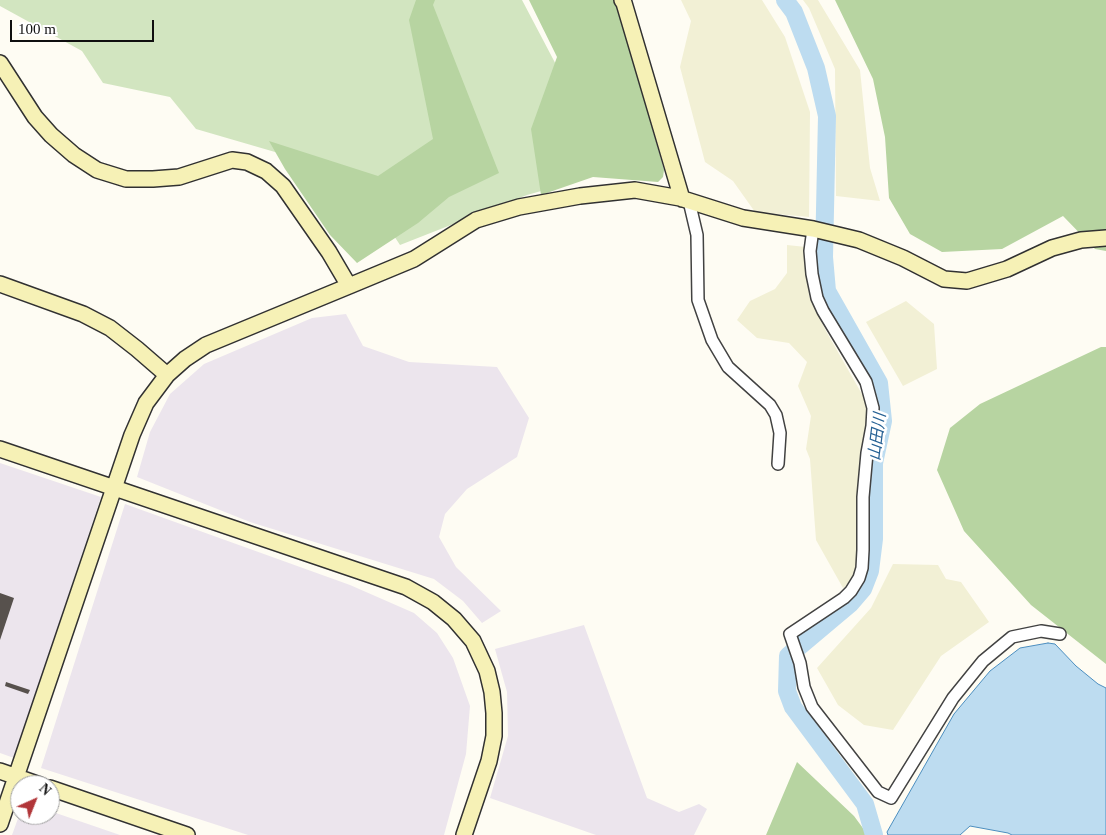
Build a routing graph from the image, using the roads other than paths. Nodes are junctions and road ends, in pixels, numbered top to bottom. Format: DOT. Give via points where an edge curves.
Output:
graph roads {
  1 [pos="622,0"];
  2 [pos="0,63"];
  3 [pos="685,200"];
  4 [pos="813,229"];
  5 [pos="1106,238"];
  6 [pos="0,284"];
  7 [pos="349,286"];
  8 [pos="168,374"];
  9 [pos="0,449"];
  10 [pos="778,464"];
  11 [pos="114,488"];
  12 [pos="1060,634"];
  13 [pos="17,775"];
  14 [pos="60,791"];
  15 [pos="10,795"];
  16 [pos="0,824"];
  17 [pos="187,835"];
  18 [pos="464,835"];
  1 -- 3 [label="street"];
  2 -- 7 [label="street" via="35,117 51,135 74,156 97,170 126,179 153,179 179,177 232,160 247,162 266,171 283,186"];
  3 -- 4 [label="street" via="742,218"];
  3 -- 7 [label="street" via="635,190 519,207 476,220 414,259"];
  3 -- 10 [label="street" via="697,235 698,300 712,340 728,367 770,405 776,416 780,433"];
  4 -- 5 [label="street" via="858,240 904,258 944,280 967,281 1007,269 1052,248"];
  4 -- 12 [label="street" via="810,251 817,298 866,382 873,408 863,497 863,550 859,578 844,598 790,634 812,707 878,792 891,798 953,698 983,661 1012,638 1041,631"];
  6 -- 8 [label="street" via="56,303 110,328"];
  7 -- 8 [label="street" via="206,346"];
  8 -- 11 [label="street" via="146,403"];
  9 -- 11 [label="street"];
  11 -- 13 [label="street"];
  11 -- 18 [label="street" via="406,587 434,602 454,619 473,641 487,671 494,714 489,761"];
  14 -- 17 [label="street"];
  15 -- 16 [label="street"];
}
